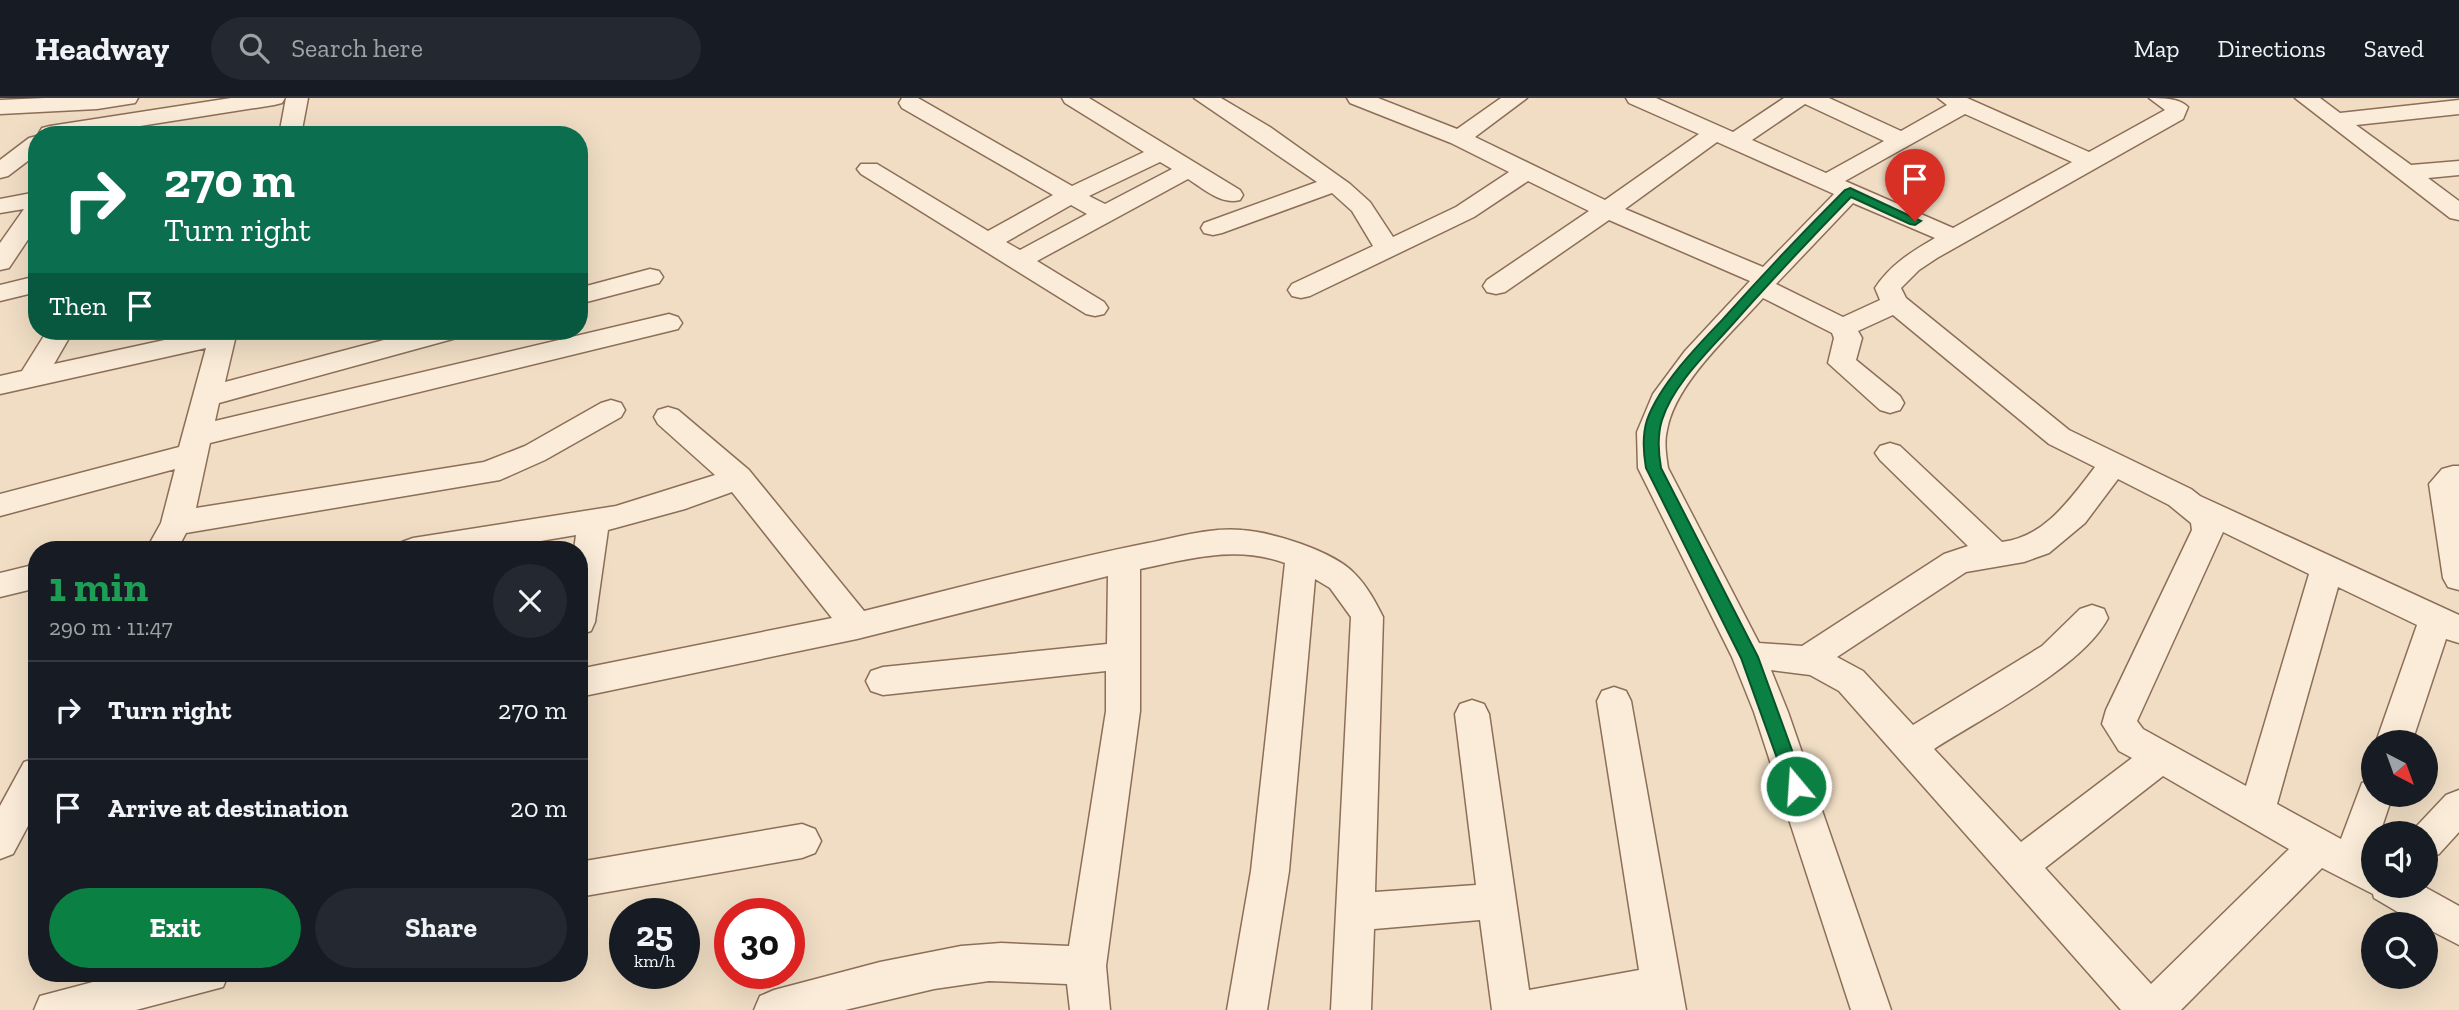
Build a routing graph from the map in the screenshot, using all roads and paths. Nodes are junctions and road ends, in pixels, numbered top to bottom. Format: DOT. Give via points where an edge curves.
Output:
graph roads {
  1 [pos="127,98"];
  2 [pos="274,98"];
  3 [pos="297,98"];
  4 [pos="1073,98"];
  5 [pos="1205,98"];
  6 [pos="1358,98"];
  7 [pos="1430,98"];
  8 [pos="1516,98"];
  9 [pos="1636,98"];
  10 [pos="1799,98"];
  11 [pos="1811,98"];
  12 [pos="2161,98"];
  13 [pos="2306,98"];
  14 [pos="100,100"];
  15 [pos="1956,101"];
  16 [pos="910,103"];
  17 [pos="4,105"];
  18 [pos="2459,107"];
  19 [pos="1411,118"];
  20 [pos="2335,120"];
  21 [pos="59,126"];
  22 [pos="126,126"];
  23 [pos="292,126"];
  24 [pos="1726,137"];
  25 [pos="1459,138"];
  26 [pos="1901,140"];
  27 [pos="28,147"];
  28 [pos="1160,153"];
  29 [pos="2090,161"];
  30 [pos="2459,168"];
  31 [pos="869,169"];
  32 [pos="1187,170"];
  33 [pos="0,171"];
  34 [pos="1526,171"];
  35 [pos="2405,173"];
  36 [pos="1827,182"];
  37 [pos="1335,184"];
  38 [pos="1850,192"];
  39 [pos="1071,195"];
  40 [pos="1231,195"];
  41 [pos="28,201"];
  42 [pos="0,206"];
  43 [pos="1607,210"];
  44 [pos="2459,213"];
  45 [pos="1104,214"];
  46 [pos="28,220"];
  47 [pos="1213,228"];
  48 [pos="1956,236"];
  49 [pos="989,241"];
  50 [pos="1388,249"];
  51 [pos="1021,260"];
  52 [pos="0,262"];
  53 [pos="650,277"];
  54 [pos="1763,282"];
  55 [pos="28,286"];
  56 [pos="1496,286"];
  57 [pos="1301,290"];
  58 [pos="0,293"];
  59 [pos="588,294"];
  60 [pos="1895,303"];
  61 [pos="1095,308"];
  62 [pos="669,323"];
  63 [pos="1843,328"];
  64 [pos="55,340"];
  65 [pos="193,340"];
  66 [pos="221,340"];
  67 [pos="417,340"];
  68 [pos="33,377"];
  69 [pos="0,385"];
  70 [pos="206,397"];
  71 [pos="1890,403"];
  72 [pos="611,410"];
  73 [pos="668,417"];
  74 [pos="194,445"];
  75 [pos="1890,453"];
  76 [pos="2113,465"];
  77 [pos="2459,477"];
  78 [pos="738,478"];
  79 [pos="0,505"];
  80 [pos="2195,506"];
  81 [pos="594,521"];
  82 [pos="162,541"];
  83 [pos="167,541"];
  84 [pos="469,541"];
  85 [pos="1994,553"];
  86 [pos="1301,556"];
  87 [pos="1124,560"];
  88 [pos="588,561"];
  89 [pos="2327,568"];
  90 [pos="28,578"];
  91 [pos="2459,578"];
  92 [pos="0,585"];
  93 [pos="2092,618"];
  94 [pos="2448,624"];
  95 [pos="857,626"];
  96 [pos="1123,656"];
  97 [pos="1749,657"];
  98 [pos="1809,658"];
  99 [pos="588,681"];
  100 [pos="883,681"];
  101 [pos="1614,701"];
  102 [pos="1472,714"];
  103 [pos="2399,730"];
  104 [pos="1909,746"];
  105 [pos="2161,757"];
  106 [pos="28,792"];
  107 [pos="2459,806"];
  108 [pos="2370,807"];
  109 [pos="2257,811"];
  110 [pos="2438,829"];
  111 [pos="802,841"];
  112 [pos="0,842"];
  113 [pos="2347,862"];
  114 [pos="2018,866"];
  115 [pos="588,878"];
  116 [pos="2409,898"];
  117 [pos="1497,901"];
  118 [pos="1355,912"];
  119 [pos="2459,927"];
  120 [pos="1086,966"];
  121 [pos="171,982"];
  122 [pos="1664,998"];
  123 [pos="54,1010"];
  124 [pos="774,1010"];
  125 [pos="1090,1010"];
  126 [pos="1247,1010"];
  127 [pos="1351,1010"];
  128 [pos="1512,1010"];
  129 [pos="1527,1010"];
  130 [pos="1871,1010"];
  131 [pos="2150,1010"];
  1 -- 14 [label="street"];
  2 -- 22 [label="street"];
  3 -- 23 [label="street"];
  4 -- 28 [label="street"];
  5 -- 37 [label="street"];
  6 -- 19 [label="street"];
  7 -- 19 [label="street"];
  8 -- 25 [label="street"];
  9 -- 24 [label="street"];
  10 -- 24 [label="street"];
  11 -- 26 [label="street"];
  12 -- 29 [label="street" via="2176,107 2175,114"];
  13 -- 20 [label="street"];
  14 -- 17 [label="street"];
  14 -- 21 [label="street"];
  15 -- 26 [label="street"];
  15 -- 29 [label="street"];
  16 -- 39 [label="street"];
  18 -- 20 [label="street"];
  19 -- 25 [label="street"];
  20 -- 35 [label="street"];
  24 -- 36 [label="street"];
  24 -- 43 [label="street"];
  25 -- 34 [label="street"];
  26 -- 36 [label="street"];
  27 -- 33 [label="street"];
  28 -- 32 [label="street"];
  28 -- 39 [label="street"];
  29 -- 48 [label="street"];
  30 -- 35 [label="street"];
  31 -- 49 [label="street"];
  32 -- 40 [label="street"];
  32 -- 45 [label="street"];
  34 -- 43 [label="street"];
  34 -- 50 [label="street" via="1465,212"];
  35 -- 44 [label="street"];
  36 -- 38 [label="street"];
  37 -- 47 [label="street"];
  37 -- 50 [label="street" via="1361,206"];
  38 -- 48 [label="street"];
  38 -- 54 [label="street"];
  39 -- 45 [label="street"];
  39 -- 49 [label="street"];
  41 -- 42 [label="street"];
  43 -- 54 [label="street"];
  43 -- 56 [label="street"];
  45 -- 51 [label="street"];
  46 -- 52 [label="street"];
  48 -- 60 [label="street" via="1895,277 1888,288"];
  49 -- 51 [label="street"];
  50 -- 57 [label="street"];
  51 -- 61 [label="street"];
  53 -- 59 [label="street"];
  54 -- 63 [label="street"];
  54 -- 97 [label="street" via="1672,388 1655,419 1650,444 1653,468"];
  55 -- 58 [label="street"];
  60 -- 63 [label="street"];
  60 -- 76 [label="street" via="2032,417"];
  62 -- 74 [label="street"];
  63 -- 71 [label="street" via="1848,338 1842,363"];
  64 -- 68 [label="street"];
  65 -- 68 [label="street"];
  66 -- 70 [label="street"];
  67 -- 70 [label="street"];
  68 -- 69 [label="street"];
  70 -- 74 [label="street"];
  72 -- 83 [label="street" via="512,465 489,472"];
  73 -- 78 [label="street"];
  74 -- 79 [label="street"];
  74 -- 82 [label="street" via="187,488"];
  75 -- 85 [label="street"];
  76 -- 80 [label="street"];
  76 -- 85 [label="street" via="2045,541 2024,550"];
  77 -- 91 [label="street" via="2444,484"];
  78 -- 81 [label="street" via="674,501"];
  78 -- 95 [label="street"];
  80 -- 89 [label="street"];
  80 -- 105 [label="street" via="2206,518 2208,530 2119,724 2131,740"];
  81 -- 84 [label="street"];
  81 -- 88 [label="street"];
  85 -- 98 [label="street" via="1955,562"];
  86 -- 87 [label="street" via="1239,541"];
  86 -- 118 [label="street" via="1341,579 1367,617"];
  86 -- 126 [label="street" via="1270,871"];
  87 -- 95 [label="street"];
  87 -- 96 [label="street"];
  89 -- 94 [label="street"];
  89 -- 109 [label="street"];
  90 -- 92 [label="street"];
  93 -- 104 [label="street" via="2054,656"];
  94 -- 103 [label="street"];
  95 -- 99 [label="street"];
  96 -- 100 [label="street"];
  96 -- 120 [label="street" via="1123,711"];
  97 -- 98 [label="street"];
  97 -- 130 [label="street"];
  98 -- 104 [label="street" via="1850,681"];
  101 -- 122 [label="street"];
  102 -- 117 [label="street"];
  104 -- 114 [label="street"];
  105 -- 109 [label="street"];
  105 -- 114 [label="street"];
  106 -- 112 [label="street"];
  107 -- 110 [label="street"];
  108 -- 113 [label="street"];
  109 -- 113 [label="street"];
  111 -- 115 [label="street"];
  113 -- 131 [label="street"];
  114 -- 131 [label="street"];
  116 -- 119 [label="street"];
  117 -- 118 [label="street"];
  117 -- 128 [label="street"];
  118 -- 127 [label="street"];
  120 -- 124 [label="street" via="992,962 946,967"];
  120 -- 125 [label="street"];
  121 -- 123 [label="street"];
  122 -- 129 [label="street"];
}
